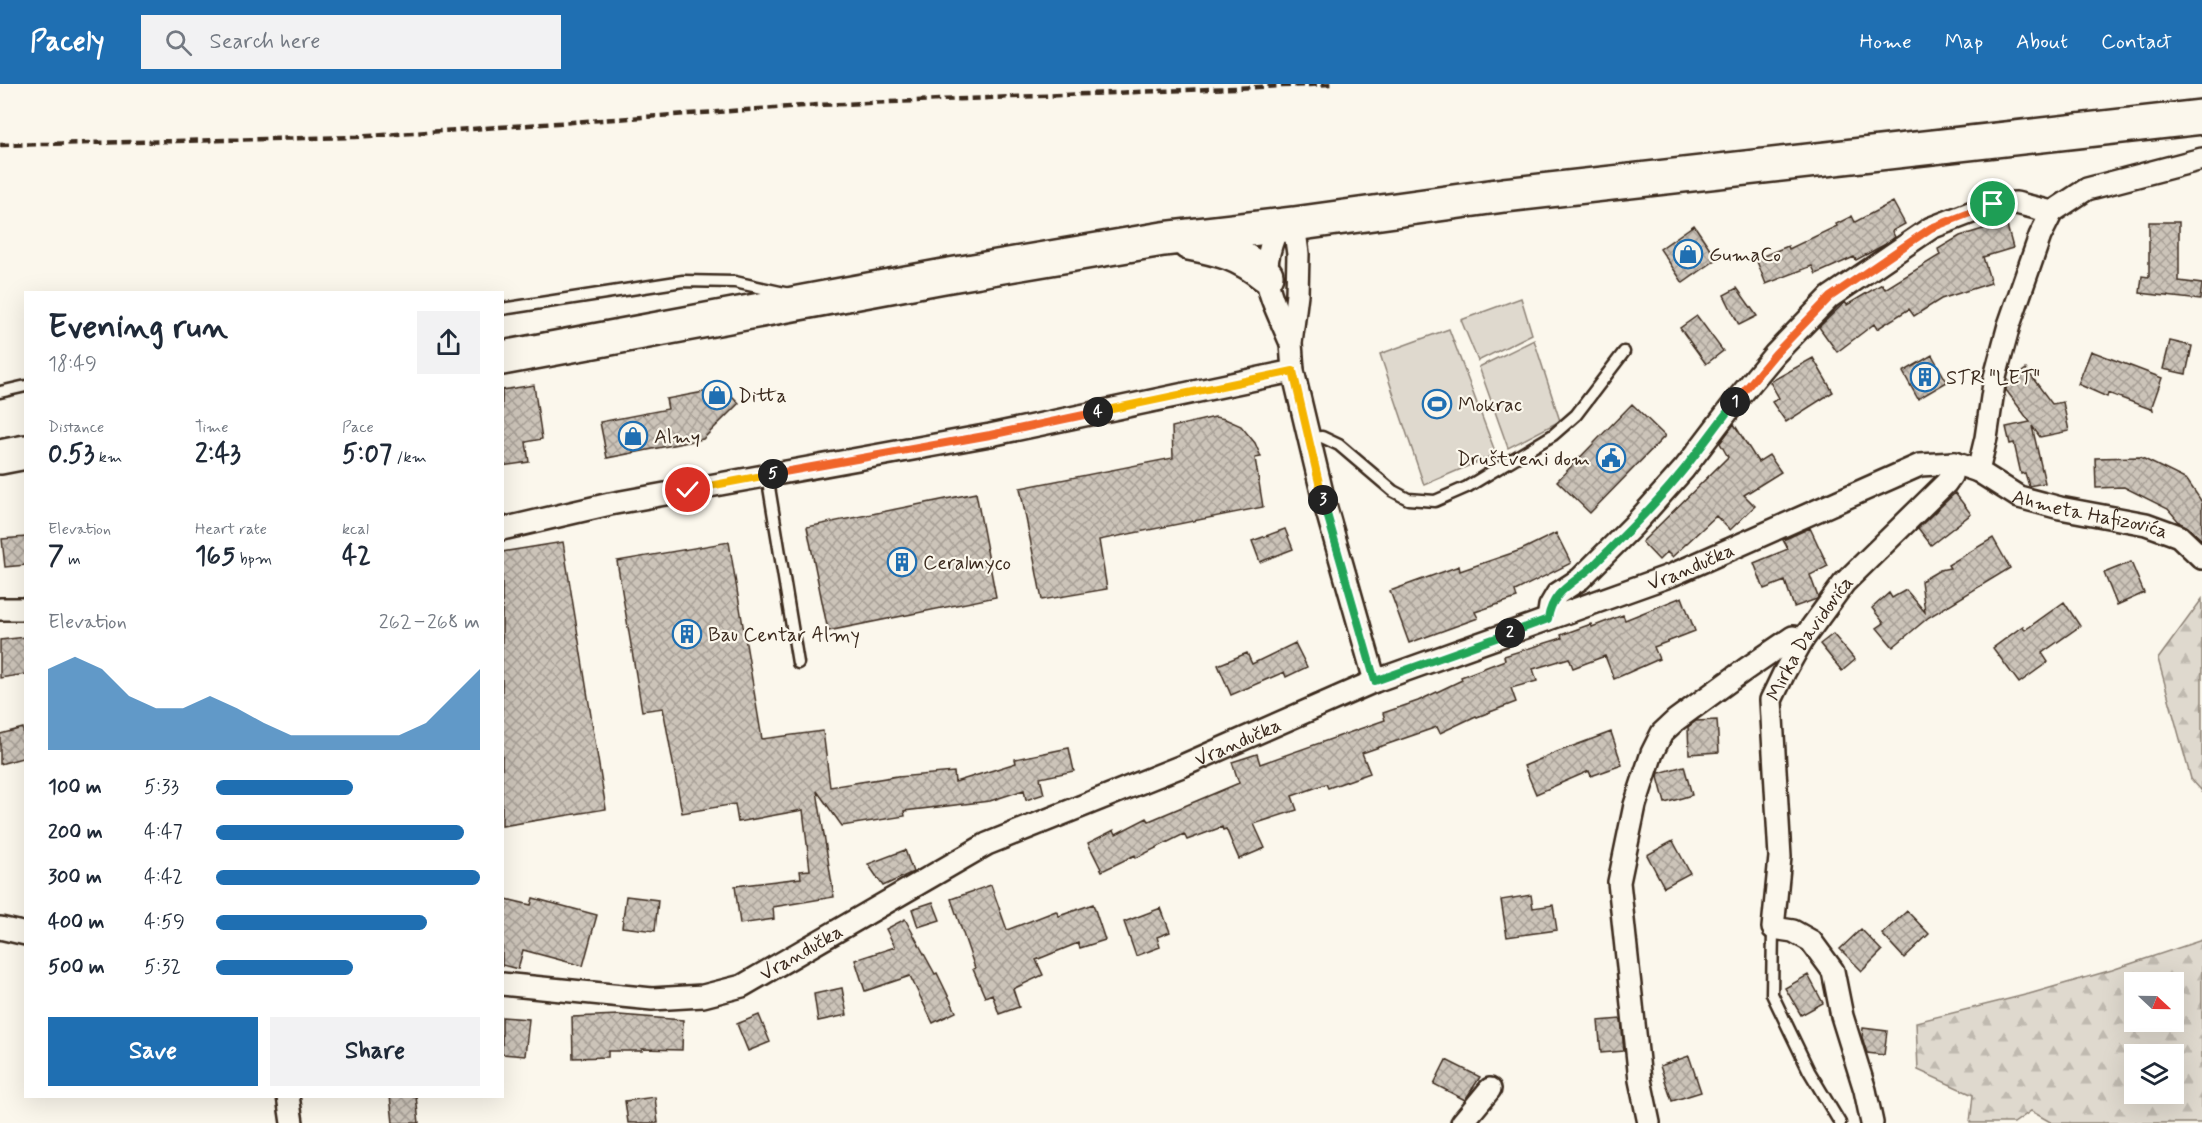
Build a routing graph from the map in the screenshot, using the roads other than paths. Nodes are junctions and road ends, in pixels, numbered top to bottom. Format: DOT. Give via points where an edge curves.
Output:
graph roads {
  1 [pos="2202,117"];
  2 [pos="2202,159"];
  3 [pos="2052,212"];
  4 [pos="1286,225"];
  5 [pos="1164,239"];
  6 [pos="1266,275"];
  7 [pos="815,300"];
  8 [pos="504,309"];
  9 [pos="1291,343"];
  10 [pos="1624,352"];
  11 [pos="504,358"];
  12 [pos="1293,371"];
  13 [pos="24,386"];
  14 [pos="0,392"];
  15 [pos="1308,438"];
  16 [pos="24,452"];
  17 [pos="0,457"];
  18 [pos="1954,463"];
  19 [pos="1978,471"];
  20 [pos="767,476"];
  21 [pos="504,529"];
  22 [pos="2202,558"];
  23 [pos="0,609"];
  24 [pos="24,609"];
  25 [pos="1548,619"];
  26 [pos="1803,639"];
  27 [pos="798,663"];
  28 [pos="1375,681"];
  29 [pos="0,928"];
  30 [pos="1773,928"];
  31 [pos="24,934"];
  32 [pos="504,984"];
  33 [pos="1490,1089"];
  34 [pos="288,1098"];
  35 [pos="292,1123"];
  36 [pos="1462,1123"];
  37 [pos="1649,1123"];
  38 [pos="1840,1123"];
  39 [pos="1872,1123"];
  1 -- 4 [label="main road" via="1504,195"];
  2 -- 3 [label="street" via="2087,189"];
  3 -- 19 [label="street" via="2009,325"];
  3 -- 25 [label="street" via="2016,203 1993,204 1931,228 1830,297 1775,354 1684,469 1633,526 1580,579 1557,594"];
  4 -- 5 [label="main road"];
  4 -- 6 [label="street" via="1270,245"];
  4 -- 9 [label="street" via="1298,254"];
  5 -- 6 [label="main road" via="1230,253"];
  5 -- 7 [label="main road"];
  6 -- 9 [label="street"];
  7 -- 8 [label="lane" via="735,282 683,281"];
  7 -- 11 [label="main road"];
  9 -- 12 [label="street"];
  10 -- 15 [label="lane" via="1576,415 1553,435 1467,487 1435,501 1408,499 1339,445 1322,437"];
  12 -- 15 [label="street"];
  12 -- 20 [label="street" via="990,435"];
  13 -- 14 [label="lane"];
  15 -- 28 [label="street"];
  16 -- 17 [label="main road"];
  18 -- 19 [label="street, Vrandučka"];
  18 -- 25 [label="street, Vrandučka" via="1920,465 1672,575"];
  18 -- 26 [label="street, Mirka Davidovića" via="1946,483 1844,583"];
  19 -- 22 [label="street, Ahmeta Hafizovića" via="2019,497 2146,524 2179,536"];
  20 -- 21 [label="street" via="610,504"];
  20 -- 27 [label="lane"];
  23 -- 24 [label="street"];
  25 -- 28 [label="street, Vrandučka"];
  26 -- 30 [label="street, Mirka Davidovića" via="1771,700 1780,857"];
  26 -- 37 [label="street" via="1793,637 1676,720 1662,734 1652,753 1635,806 1619,882 1640,1080"];
  28 -- 32 [label="street, Vrandučka" via="1182,766 987,844 742,986 703,996 652,999"];
  29 -- 31 [label="street"];
  30 -- 38 [label="lane" via="1773,994 1809,1071"];
  30 -- 39 [label="street" via="1793,931 1811,941 1833,970"];
  33 -- 36 [label="street"];
  34 -- 35 [label="street"];
}
